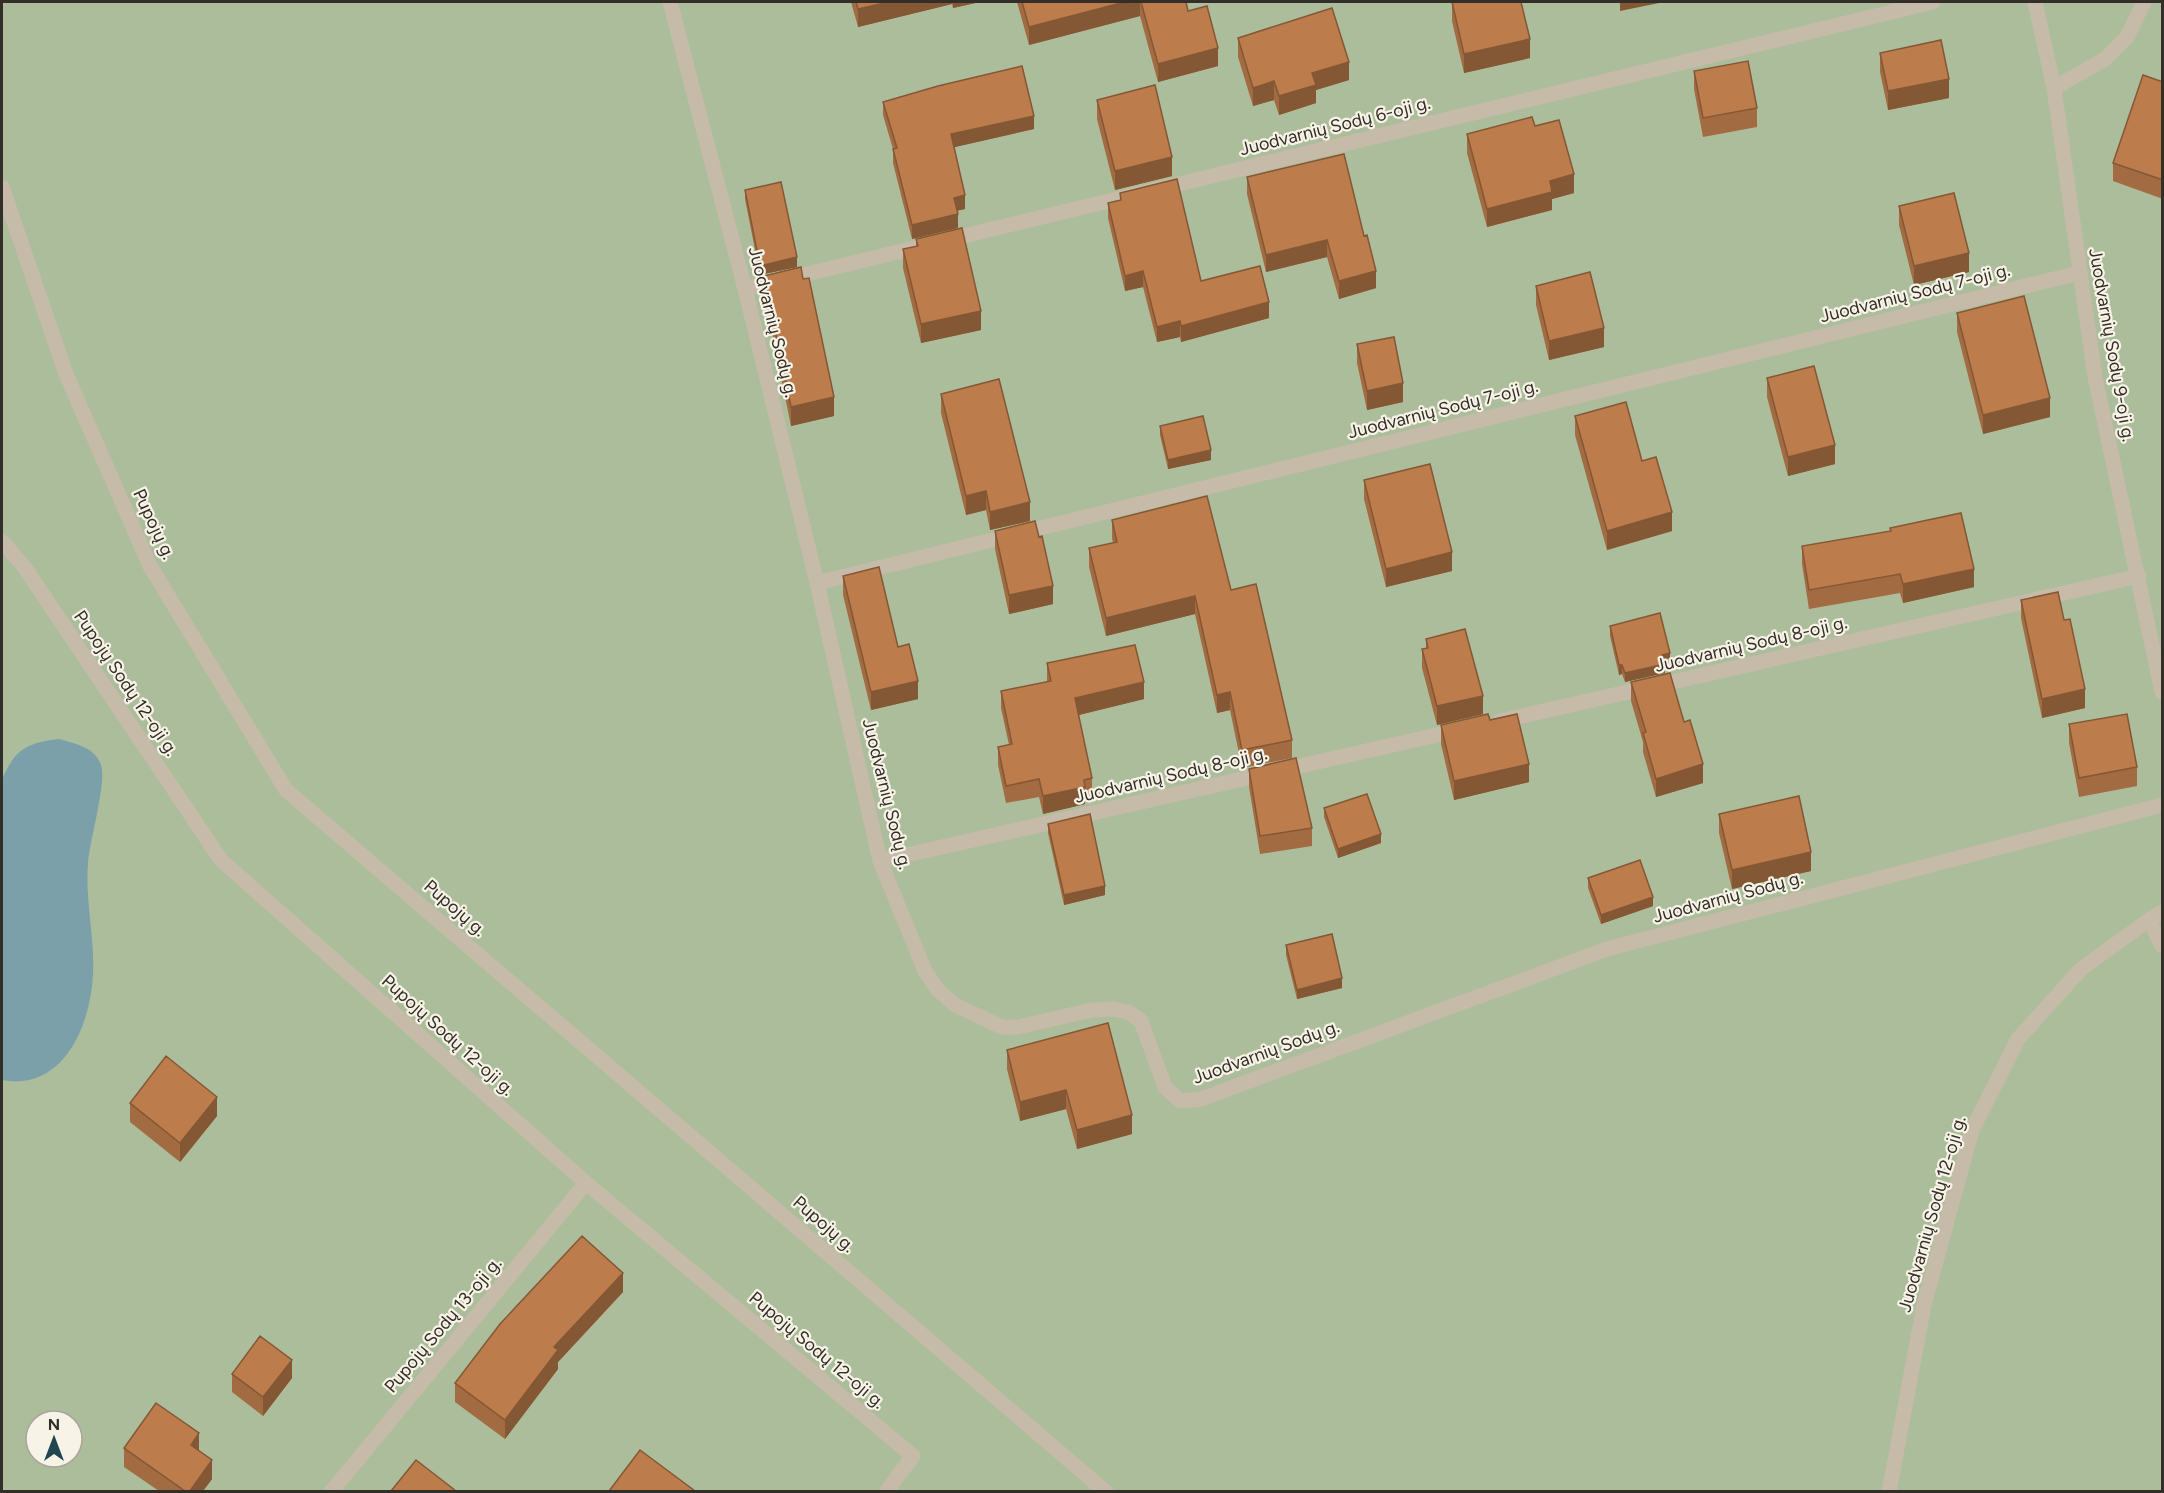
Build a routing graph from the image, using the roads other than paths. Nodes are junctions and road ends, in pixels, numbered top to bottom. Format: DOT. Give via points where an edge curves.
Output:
graph roads {
  1 [pos="670,2"];
  2 [pos="1933,2"];
  3 [pos="2035,2"];
  4 [pos="2144,2"];
  5 [pos="2054,88"];
  6 [pos="2,187"];
  7 [pos="4,205"];
  8 [pos="2079,273"];
  9 [pos="745,289"];
  10 [pos="2,541"];
  11 [pos="2139,576"];
  12 [pos="817,583"];
  13 [pos="2163,692"];
  14 [pos="2163,805"];
  15 [pos="880,861"];
  16 [pos="2156,916"];
  17 [pos="2163,946"];
  18 [pos="586,1183"];
  19 [pos="331,1491"];
  20 [pos="886,1491"];
  21 [pos="1106,1491"];
  22 [pos="1889,1491"];
  1 -- 9 [label="street, Juodvarnių Sodų g."];
  2 -- 9 [label="street, Juodvarnių Sodų 6-oji g."];
  3 -- 5 [label="street, Juodvarnių Sodų 9-oji g."];
  4 -- 5 [label="street" via="2127,37 2105,59"];
  5 -- 8 [label="street, Juodvarnių Sodų 9-oji g."];
  6 -- 7 [label="street, Pupojų g."];
  7 -- 21 [label="street, Pupojų g." via="66,374 150,566 286,790"];
  8 -- 11 [label="street, Juodvarnių Sodų 9-oji g." via="2095,377"];
  8 -- 12 [label="street, Juodvarnių Sodų 7-oji g."];
  9 -- 12 [label="street, Juodvarnių Sodų g."];
  10 -- 18 [label="street, Pupojų Sodų 12-oji g." via="25,568 221,860"];
  11 -- 13 [label="street, Juodvarnių Sodų 9-oji g."];
  11 -- 15 [label="street, Juodvarnių Sodų 8-oji g."];
  12 -- 15 [label="street, Juodvarnių Sodų g."];
  14 -- 15 [label="street, Juodvarnių Sodų g." via="1607,949 1201,1099 1180,1101 1166,1087 1141,1021 1128,1012 1092,1010 1002,1027 955,1005 924,971"];
  16 -- 17 [label="street"];
  16 -- 22 [label="street, Juodvarnių Sodų 12-oji g." via="2081,969 2018,1039 1972,1131 1924,1305"];
  18 -- 19 [label="street, Pupojų Sodų 13-oji g."];
  18 -- 20 [label="street, Pupojų Sodų 12-oji g." via="913,1456"];
}
